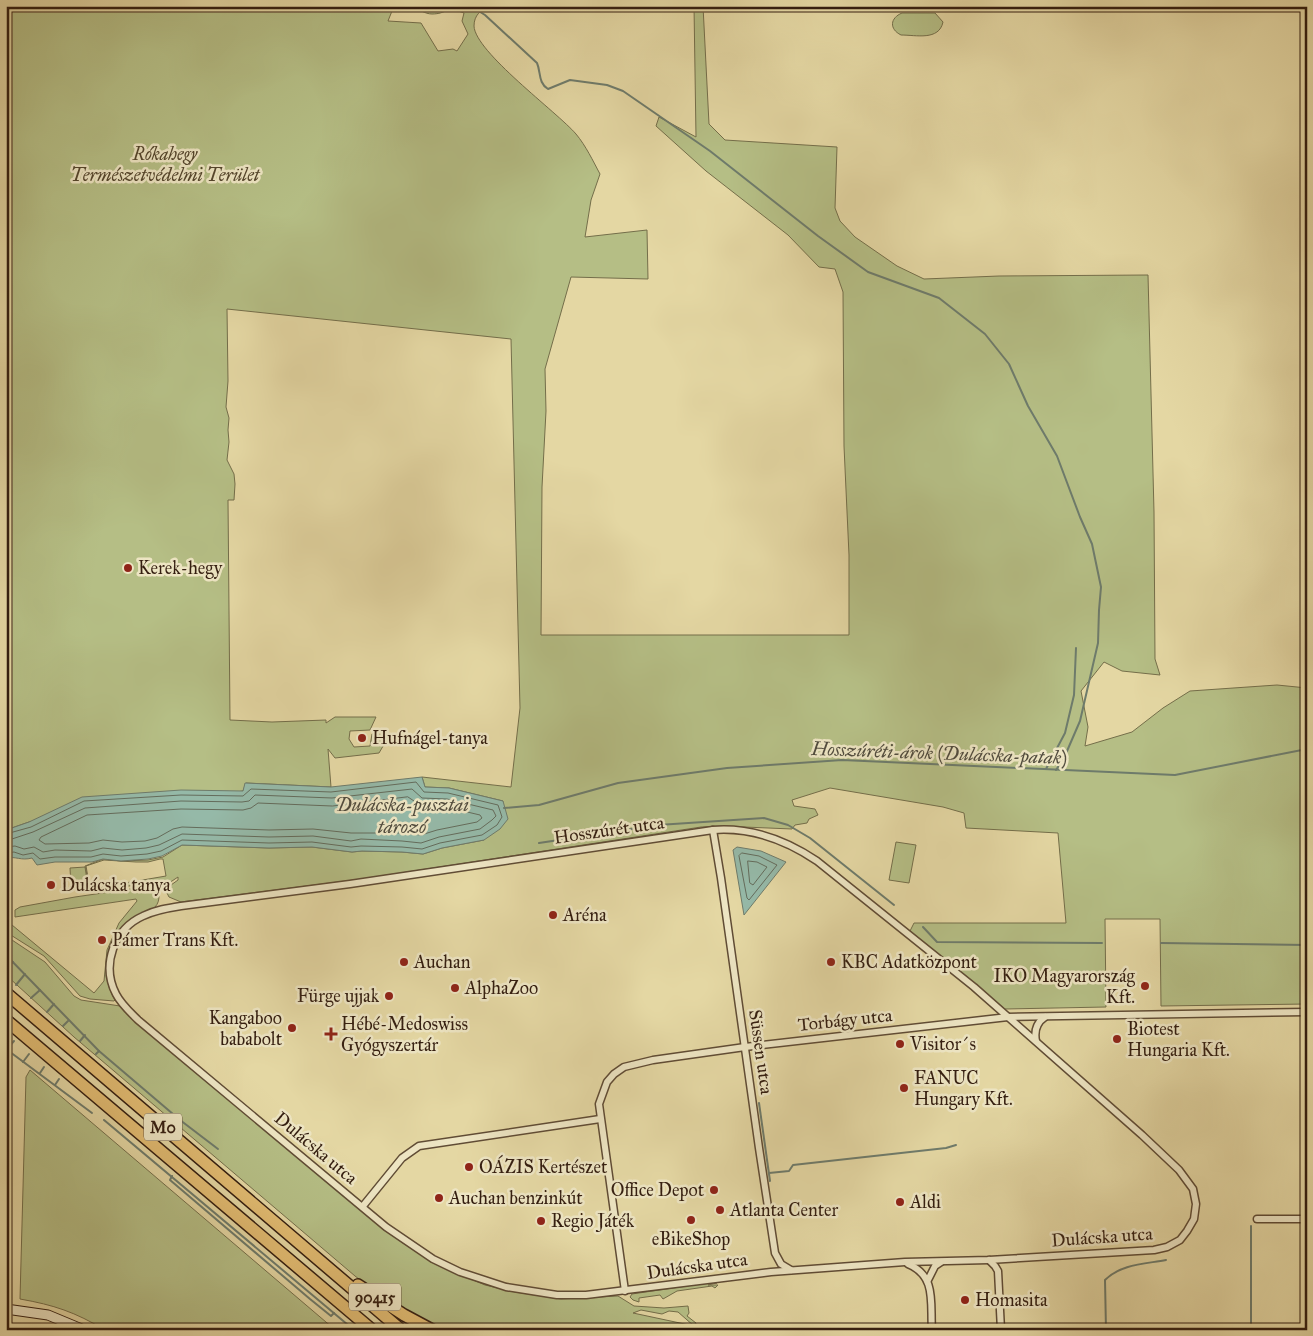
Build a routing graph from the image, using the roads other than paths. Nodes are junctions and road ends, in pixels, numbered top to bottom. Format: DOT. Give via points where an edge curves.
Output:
graph roads {
  1 [pos="713,830"];
  2 [pos="155,911"];
  3 [pos="6,994"];
  4 [pos="1307,1012"];
  5 [pos="1046,1016"];
  6 [pos="1008,1017"];
  7 [pos="6,1020"];
  8 [pos="1036,1041"];
  9 [pos="745,1047"];
  10 [pos="600,1119"];
  11 [pos="363,1206"];
  12 [pos="1257,1219"];
  13 [pos="1307,1219"];
  14 [pos="1010,1258"];
  15 [pos="989,1260"];
  16 [pos="320,1261"];
  17 [pos="942,1261"];
  18 [pos="905,1262"];
  19 [pos="792,1270"];
  20 [pos="998,1271"];
  21 [pos="928,1280"];
  22 [pos="625,1291"];
  23 [pos="341,1303"];
  24 [pos="6,1309"];
  25 [pos="84,1330"];
  26 [pos="368,1330"];
  27 [pos="372,1330"];
  28 [pos="401,1330"];
  29 [pos="432,1330"];
  30 [pos="932,1330"];
  31 [pos="1001,1330"];
  1 -- 2 [label="street, Hosszúrét utca"];
  1 -- 6 [label="street, Hosszúrét utca" via="766,835 804,852"];
  1 -- 9 [label="street, Süssen utca"];
  2 -- 11 [label="street, Dulácska utca" via="135,920 122,932 114,946 110,976 120,1000 146,1027"];
  3 -- 16 [label="highway, M0"];
  4 -- 5 [label="street, Torbágy utca"];
  5 -- 6 [label="street, Torbágy utca"];
  5 -- 8 [label="street" via="1036,1026"];
  6 -- 8 [label="street, Dulácska utca"];
  6 -- 9 [label="street, Torbágy utca"];
  7 -- 23 [label="highway, M0"];
  8 -- 14 [label="street, Dulácska utca" via="1179,1170 1193,1189 1196,1204 1194,1219 1187,1231 1180,1240 1167,1247"];
  9 -- 10 [label="street, Torbágy utca" via="624,1067 607,1082 599,1104"];
  9 -- 19 [label="street, Süssen utca" via="775,1253 781,1264"];
  10 -- 11 [label="street" via="418,1146 402,1158"];
  10 -- 22 [label="street, Torbágy utca"];
  11 -- 22 [label="street, Dulácska utca" via="386,1227 433,1259 478,1279 557,1295"];
  12 -- 13 [label="street"];
  14 -- 15 [label="street, Dulácska utca"];
  14 -- 20 [label="street"];
  15 -- 17 [label="street, Dulácska utca"];
  15 -- 20 [label="street"];
  16 -- 28 [label="highway, M0"];
  16 -- 29 [label="highway, 90415"];
  17 -- 18 [label="street, Dulácska utca"];
  17 -- 21 [label="street" via="935,1266"];
  18 -- 19 [label="street, Dulácska utca"];
  18 -- 21 [label="street" via="924,1273"];
  19 -- 22 [label="street, Dulácska utca"];
  20 -- 31 [label="street"];
  21 -- 30 [label="street"];
  23 -- 26 [label="highway"];
  23 -- 27 [label="highway, M0"];
  24 -- 25 [label="street" via="48,1315"];
}
